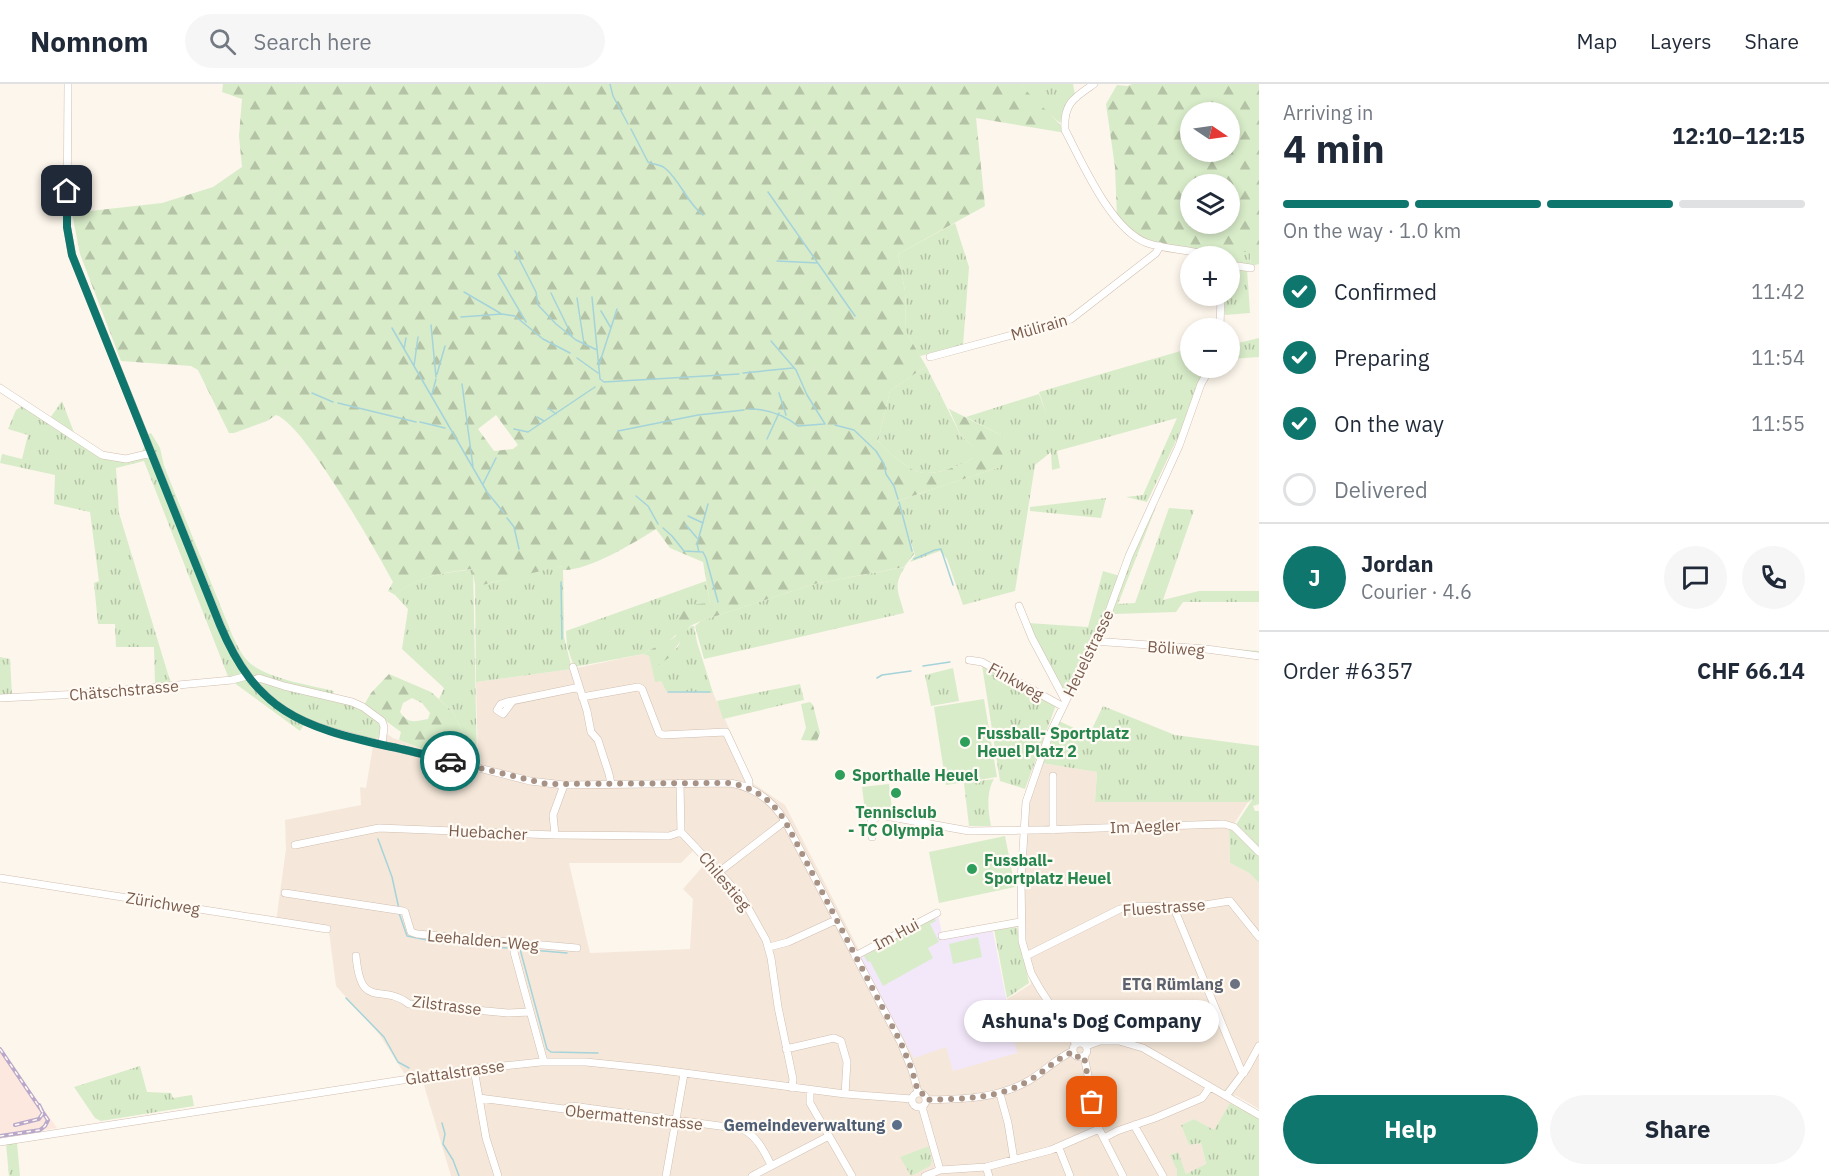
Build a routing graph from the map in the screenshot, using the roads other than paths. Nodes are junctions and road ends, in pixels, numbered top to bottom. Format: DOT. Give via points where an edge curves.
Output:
graph roads {
  1 [pos="68,84"];
  2 [pos="1095,84"];
  3 [pos="1160,246"];
  4 [pos="1180,249"];
  5 [pos="1240,266"];
  6 [pos="1251,268"];
  7 [pos="930,357"];
  8 [pos="1204,378"];
  9 [pos="0,388"];
  10 [pos="151,453"];
  11 [pos="1019,606"];
  12 [pos="1093,641"];
  13 [pos="1259,656"];
  14 [pos="969,660"];
  15 [pos="573,667"];
  16 [pos="249,679"];
  17 [pos="581,694"];
  18 [pos="0,698"];
  19 [pos="512,702"];
  20 [pos="1063,703"];
  21 [pos="382,744"];
  22 [pos="1053,776"];
  23 [pos="680,783"];
  24 [pos="610,784"];
  25 [pos="564,785"];
  26 [pos="748,788"];
  27 [pos="785,821"];
  28 [pos="1053,830"];
  29 [pos="1023,831"];
  30 [pos="681,832"];
  31 [pos="555,835"];
  32 [pos="872,837"];
  33 [pos="296,845"];
  34 [pos="1259,852"];
  35 [pos="719,872"];
  36 [pos="0,878"];
  37 [pos="285,893"];
  38 [pos="1176,907"];
  39 [pos="937,913"];
  40 [pos="836,920"];
  41 [pos="1020,922"];
  42 [pos="327,928"];
  43 [pos="942,936"];
  44 [pos="1259,937"];
  45 [pos="515,944"];
  46 [pos="769,947"];
  47 [pos="577,948"];
  48 [pos="356,956"];
  49 [pos="855,956"];
  50 [pos="1026,956"];
  51 [pos="530,1012"];
  52 [pos="1086,1046"];
  53 [pos="1259,1046"];
  54 [pos="1075,1048"];
  55 [pos="786,1049"];
  56 [pos="1084,1056"];
  57 [pos="544,1062"];
  58 [pos="474,1069"];
  59 [pos="1244,1073"];
  60 [pos="684,1074"];
  61 [pos="1210,1087"];
  62 [pos="792,1088"];
  63 [pos="810,1090"];
  64 [pos="918,1092"];
  65 [pos="1000,1094"];
  66 [pos="844,1095"];
  67 [pos="1226,1096"];
  68 [pos="479,1098"];
  69 [pos="912,1099"];
  70 [pos="924,1103"];
  71 [pos="1259,1115"];
  72 [pos="677,1120"];
  73 [pos="1134,1125"];
  74 [pos="1099,1129"];
  75 [pos="829,1136"];
  76 [pos="1104,1138"];
  77 [pos="0,1142"];
  78 [pos="1059,1148"];
  79 [pos="1014,1160"];
  80 [pos="771,1166"];
  81 [pos="986,1167"];
  82 [pos="940,1170"];
  83 [pos="498,1176"];
  84 [pos="666,1176"];
  85 [pos="752,1176"];
  86 [pos="852,1176"];
  87 [pos="925,1176"];
  88 [pos="989,1176"];
  89 [pos="1070,1176"];
  90 [pos="1123,1176"];
  91 [pos="1163,1176"];
  1 -- 10 [label="street" via="69,245"];
  2 -- 3 [label="street" via="1068,105 1065,129 1099,194 1126,230"];
  3 -- 4 [label="street"];
  3 -- 7 [label="street, Mülirain" via="1071,319"];
  5 -- 6 [label="street"];
  8 -- 12 [label="street, Heuelstrasse" via="1179,446"];
  9 -- 10 [label="street" via="102,455 126,459"];
  10 -- 16 [label="street" via="226,638"];
  11 -- 20 [label="street"];
  12 -- 13 [label="street, Böliweg"];
  12 -- 20 [label="street, Heuelstrasse"];
  14 -- 20 [label="street, Finkweg" via="982,662"];
  15 -- 17 [label="street"];
  16 -- 18 [label="street, Chätschstrasse"];
  16 -- 21 [label="street" via="281,709 303,722"];
  16 -- 21 [label="street, Chätschstrasse" via="259,678 358,704 382,721"];
  17 -- 19 [label="street" via="574,688"];
  17 -- 24 [label="street"];
  17 -- 26 [label="street" via="639,687 659,734 726,732 749,781"];
  20 -- 29 [label="street, Heuelstrasse" via="1029,788"];
  21 -- 25 [label="street" via="530,781"];
  22 -- 28 [label="street"];
  23 -- 24 [label="street"];
  23 -- 26 [label="street" via="729,783"];
  23 -- 30 [label="street"];
  24 -- 25 [label="street"];
  25 -- 31 [label="street" via="553,815"];
  26 -- 27 [label="street" via="767,799"];
  27 -- 35 [label="street"];
  27 -- 40 [label="street"];
  28 -- 29 [label="street, Im Aegler"];
  28 -- 34 [label="street, Im Aegler" via="1224,824 1236,829"];
  29 -- 32 [label="street, Im Aegler" via="969,831 880,815 871,821"];
  29 -- 41 [label="street, Heuelstrasse"];
  30 -- 31 [label="street, Huebacher" via="669,836"];
  30 -- 35 [label="street, Chilestieg"];
  31 -- 33 [label="street, Huebacher" via="379,828"];
  35 -- 46 [label="street, Chilestieg" via="747,905"];
  36 -- 42 [label="street, Zürichweg"];
  37 -- 45 [label="street, Leehalden-Weg" via="403,910 414,933"];
  38 -- 44 [label="street, Fluestrasse" via="1230,901"];
  38 -- 50 [label="street, Fluestrasse" via="1120,909"];
  38 -- 59 [label="street"];
  39 -- 49 [label="street, Im Hui"];
  40 -- 46 [label="street"];
  40 -- 49 [label="street"];
  41 -- 43 [label="street, Im Hui"];
  41 -- 50 [label="street, Heuelstrasse"];
  45 -- 47 [label="street, Leehalden-Weg"];
  45 -- 51 [label="street"];
  46 -- 55 [label="street, Chilestieg"];
  48 -- 51 [label="street, Zilstrasse" via="364,986 379,995 400,998 409,1004"];
  49 -- 64 [label="street" via="901,1043"];
  50 -- 54 [label="street, Heuelstrasse" via="1040,989"];
  51 -- 57 [label="street"];
  52 -- 54 [label="street" via="1082,1043"];
  52 -- 56 [label="street"];
  52 -- 61 [label="street" via="1100,1041 1131,1044"];
  53 -- 59 [label="street"];
  54 -- 56 [label="street" via="1078,1057"];
  54 -- 65 [label="street" via="1033,1078"];
  55 -- 62 [label="street, Chilestieg"];
  55 -- 66 [label="street" via="834,1038 841,1041 847,1062"];
  56 -- 74 [label="street"];
  57 -- 58 [label="street, Glattalstrasse"];
  57 -- 60 [label="street, Glattalstrasse" via="604,1064"];
  58 -- 68 [label="street"];
  58 -- 77 [label="street, Glattalstrasse"];
  59 -- 67 [label="street"];
  60 -- 62 [label="street, Glattalstrasse"];
  60 -- 72 [label="street"];
  61 -- 67 [label="street"];
  61 -- 73 [label="street" via="1202,1098"];
  62 -- 63 [label="street, Glattalstrasse"];
  63 -- 66 [label="street, Glattalstrasse"];
  63 -- 75 [label="street" via="810,1103"];
  64 -- 69 [label="street"];
  64 -- 70 [label="street" via="923,1094"];
  65 -- 70 [label="street"];
  65 -- 79 [label="street"];
  66 -- 69 [label="street, Glattalstrasse"];
  67 -- 71 [label="street"];
  68 -- 72 [label="street, Obermattenstrasse"];
  68 -- 83 [label="street"];
  69 -- 70 [label="street" via="915,1106"];
  70 -- 82 [label="street"];
  72 -- 80 [label="street, Obermattenstrasse" via="749,1133"];
  72 -- 84 [label="street"];
  73 -- 76 [label="street"];
  73 -- 91 [label="street"];
  74 -- 76 [label="street"];
  74 -- 78 [label="street"];
  75 -- 80 [label="street"];
  75 -- 86 [label="street"];
  76 -- 90 [label="street"];
  78 -- 79 [label="street"];
  78 -- 89 [label="street"];
  79 -- 81 [label="street"];
  80 -- 85 [label="street"];
  81 -- 82 [label="street"];
  81 -- 88 [label="street"];
  82 -- 87 [label="street"];
}
